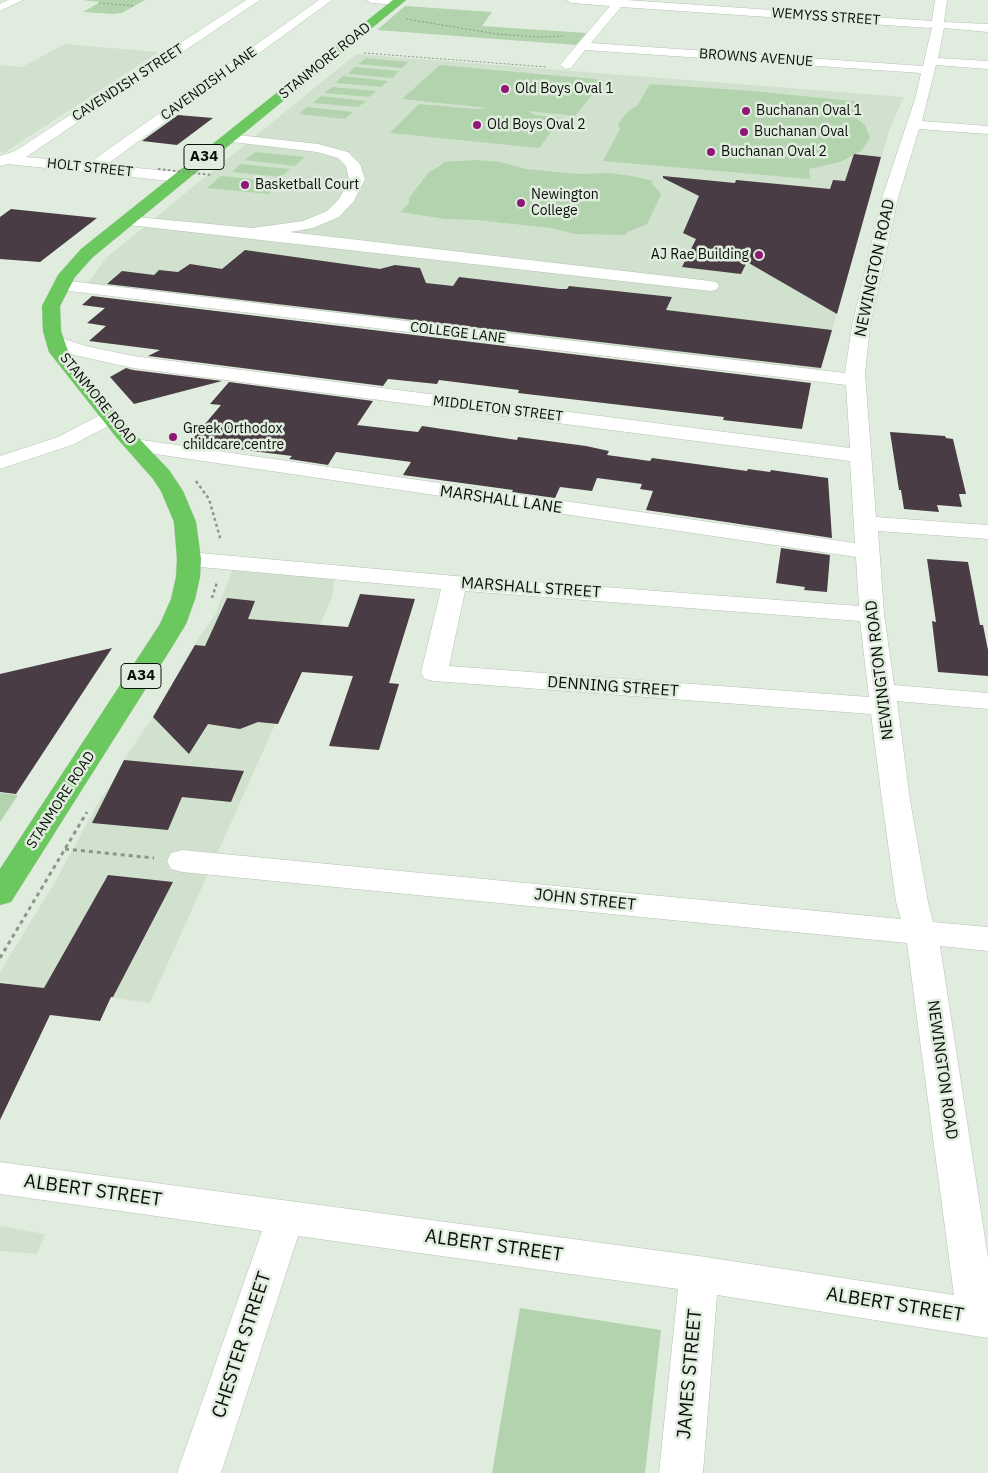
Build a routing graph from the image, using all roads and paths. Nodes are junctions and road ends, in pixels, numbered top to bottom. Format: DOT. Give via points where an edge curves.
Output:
graph roads {
  1 [pos="17,0"];
  2 [pos="254,0"];
  3 [pos="326,0"];
  4 [pos="372,0"];
  5 [pos="572,0"];
  6 [pos="765,0"];
  7 [pos="941,0"];
  8 [pos="399,1"];
  9 [pos="620,2"];
  10 [pos="99,3"];
  11 [pos="135,6"];
  12 [pos="0,8"];
  13 [pos="759,12"];
  14 [pos="405,18"];
  15 [pos="938,25"];
  16 [pos="988,28"];
  17 [pos="591,35"];
  18 [pos="582,46"];
  19 [pos="363,53"];
  20 [pos="566,65"];
  21 [pos="988,65"];
  22 [pos="930,66"];
  23 [pos="546,67"];
  24 [pos="913,124"];
  25 [pos="988,130"];
  26 [pos="229,138"];
  27 [pos="2,160"];
  28 [pos="92,168"];
  29 [pos="158,169"];
  30 [pos="212,175"];
  31 [pos="179,178"];
  32 [pos="126,221"];
  33 [pos="344,222"];
  34 [pos="252,233"];
  35 [pos="400,249"];
  36 [pos="61,285"];
  37 [pos="710,286"];
  38 [pos="55,342"];
  39 [pos="133,362"];
  40 [pos="78,376"];
  41 [pos="856,380"];
  42 [pos="123,432"];
  43 [pos="862,456"];
  44 [pos="0,463"];
  45 [pos="866,523"];
  46 [pos="988,532"];
  47 [pos="867,552"];
  48 [pos="189,559"];
  49 [pos="456,583"];
  50 [pos="872,614"];
  51 [pos="883,700"];
  52 [pos="988,701"];
  53 [pos="65,849"];
  54 [pos="182,861"];
  55 [pos="0,894"];
  56 [pos="920,932"];
  57 [pos="988,939"];
  58 [pos="0,1178"];
  59 [pos="285,1218"];
  60 [pos="699,1274"];
  61 [pos="983,1318"];
  62 [pos="199,1473"];
  63 [pos="681,1473"];
  1 -- 12 [label="street"];
  2 -- 27 [label="street, CAVENDISH STREET" via="20,154"];
  3 -- 28 [label="street, CAVENDISH LANE"];
  4 -- 8 [label="street"];
  5 -- 9 [label="street, WEMYSS STREET"];
  6 -- 13 [label="street"];
  7 -- 15 [label="street, NEWINGTON ROAD"];
  8 -- 26 [label="highway, STANMORE ROAD / A34"];
  9 -- 13 [label="street, WEMYSS STREET"];
  9 -- 17 [label="street"];
  10 -- 11 [label="path"];
  13 -- 15 [label="street, WEMYSS STREET"];
  14 -- 17 [label="path" via="497,34 539,37"];
  15 -- 16 [label="street, WEMYSS STREET"];
  15 -- 22 [label="street, NEWINGTON ROAD"];
  17 -- 18 [label="street"];
  18 -- 20 [label="street"];
  18 -- 22 [label="street, BROWNS AVENUE"];
  19 -- 23 [label="path"];
  21 -- 22 [label="street, BROWNS AVENUE"];
  22 -- 24 [label="street, NEWINGTON ROAD"];
  24 -- 25 [label="street"];
  24 -- 41 [label="street, NEWINGTON ROAD" via="890,198 861,326"];
  26 -- 31 [label="highway, STANMORE ROAD / A34"];
  26 -- 33 [label="street" via="318,148 343,155 353,164 357,179 346,201"];
  27 -- 28 [label="street, HOLT STREET"];
  28 -- 31 [label="street, HOLT STREET"];
  29 -- 30 [label="path, bridge"];
  31 -- 32 [label="highway, STANMORE ROAD / A34"];
  32 -- 34 [label="street"];
  32 -- 36 [label="highway, STANMORE ROAD / A34" via="76,264"];
  33 -- 34 [label="street"];
  33 -- 35 [label="street"];
  34 -- 35 [label="street"];
  35 -- 37 [label="street"];
  36 -- 38 [label="highway, STANMORE ROAD / A34" via="51,306"];
  36 -- 41 [label="street, COLLEGE LANE"];
  38 -- 39 [label="street, MIDDLETON STREET"];
  38 -- 40 [label="highway, STANMORE ROAD / A34"];
  39 -- 40 [label="street, MIDDLETON STREET"];
  39 -- 43 [label="street, MIDDLETON STREET"];
  40 -- 42 [label="highway, STANMORE ROAD / A34"];
  41 -- 43 [label="street, NEWINGTON ROAD"];
  42 -- 44 [label="street, MARSHALL LANE" via="65,441"];
  42 -- 47 [label="street, MARSHALL LANE"];
  42 -- 48 [label="highway, STANMORE ROAD / A34" via="161,474 179,506"];
  43 -- 45 [label="street, NEWINGTON ROAD"];
  45 -- 46 [label="street"];
  45 -- 47 [label="street, NEWINGTON ROAD"];
  47 -- 50 [label="street, NEWINGTON ROAD"];
  48 -- 49 [label="street, MARSHALL STREET"];
  48 -- 55 [label="highway, STANMORE ROAD / A34" via="183,599 173,624"];
  49 -- 50 [label="street, MARSHALL STREET"];
  49 -- 51 [label="street, DENNING STREET" via="434,673"];
  50 -- 51 [label="street, NEWINGTON ROAD"];
  51 -- 52 [label="street"];
  51 -- 56 [label="street, NEWINGTON ROAD" via="912,902"];
  53 -- 54 [label="path"];
  54 -- 56 [label="street, JOHN STREET"];
  56 -- 57 [label="street, JOHN STREET"];
  56 -- 61 [label="street, NEWINGTON ROAD"];
  58 -- 59 [label="street, ALBERT STREET"];
  59 -- 60 [label="street, ALBERT STREET"];
  59 -- 62 [label="street, CHESTER STREET"];
  60 -- 61 [label="street, ALBERT STREET"];
  60 -- 63 [label="street, JAMES STREET"];
}
